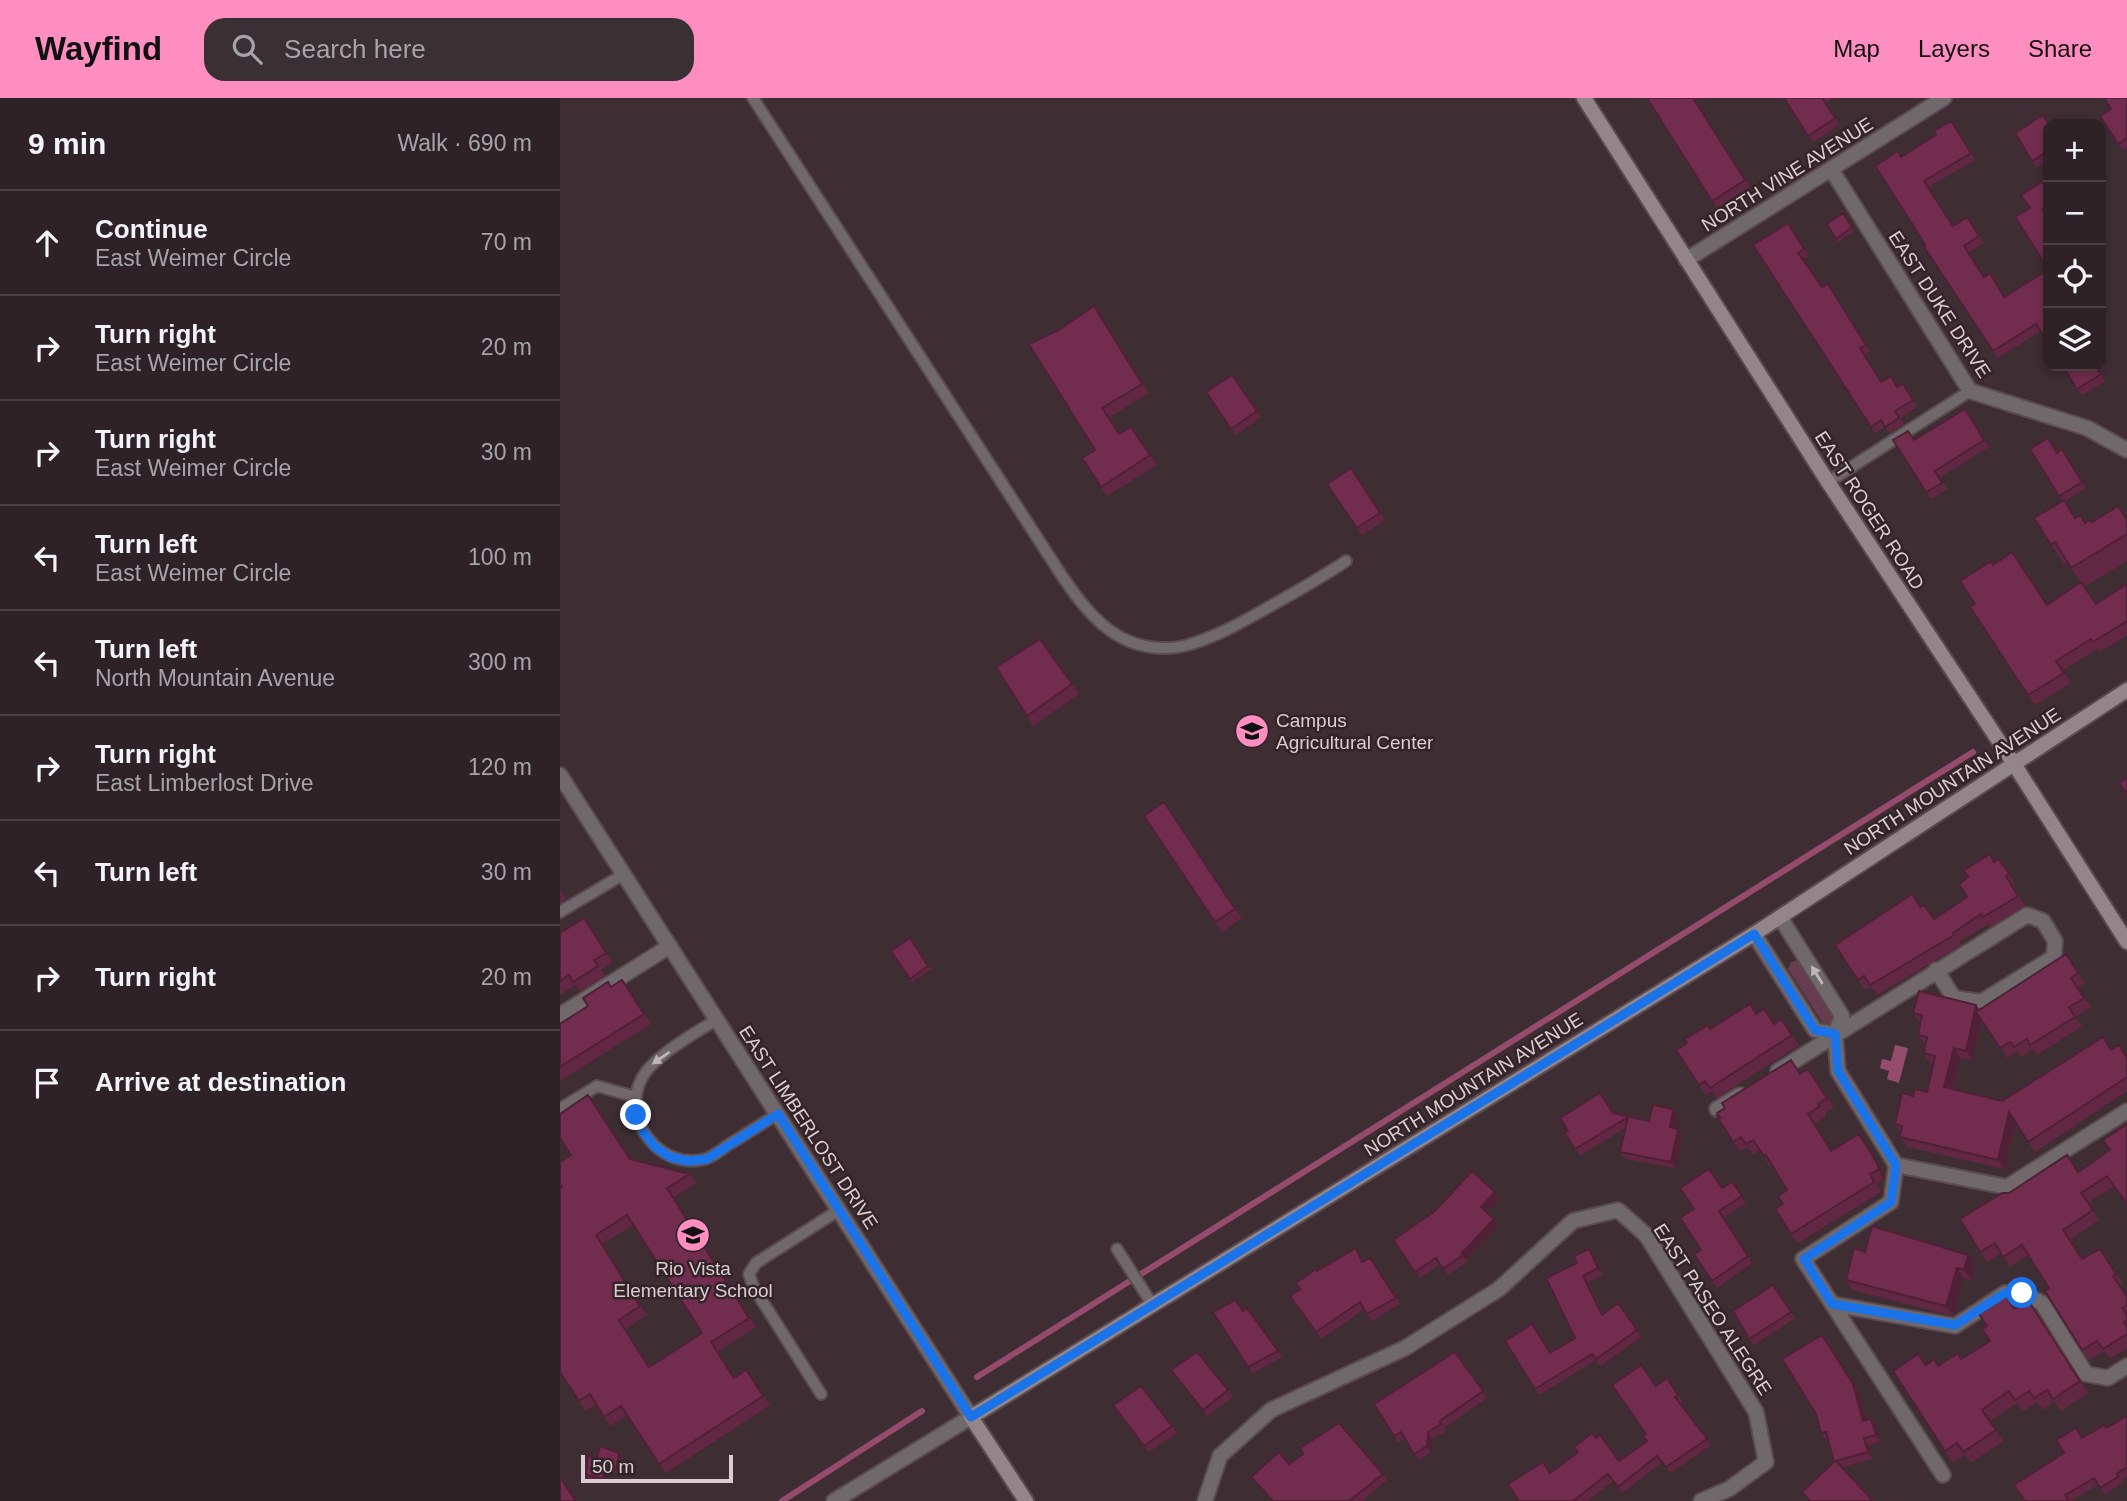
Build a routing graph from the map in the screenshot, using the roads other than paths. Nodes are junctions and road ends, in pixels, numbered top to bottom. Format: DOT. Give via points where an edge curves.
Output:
graph roads {
  1 [pos="753,98"];
  2 [pos="1584,98"];
  3 [pos="1944,98"];
  4 [pos="1831,169"];
  5 [pos="1686,260"];
  6 [pos="1970,391"];
  7 [pos="2127,450"];
  8 [pos="1828,482"];
  9 [pos="1346,561"];
  10 [pos="2127,690"];
  11 [pos="2014,764"];
  12 [pos="560,775"];
  13 [pos="624,874"];
  14 [pos="560,912"];
  15 [pos="1780,917"];
  16 [pos="1754,934"];
  17 [pos="2127,942"];
  18 [pos="670,946"];
  19 [pos="1936,970"];
  20 [pos="560,1015"];
  21 [pos="717,1019"];
  22 [pos="1835,1034"];
  23 [pos="636,1097"];
  24 [pos="560,1109"];
  25 [pos="1717,1109"];
  26 [pos="2127,1111"];
  27 [pos="778,1114"];
  28 [pos="1896,1165"];
  29 [pos="839,1210"];
  30 [pos="1117,1250"];
  31 [pos="1152,1304"];
  32 [pos="1832,1304"];
  33 [pos="2127,1366"];
  34 [pos="821,1394"];
  35 [pos="971,1417"];
  36 [pos="1943,1475"];
  37 [pos="834,1501"];
  38 [pos="1026,1501"];
  39 [pos="1205,1501"];
  40 [pos="1701,1501"];
  1 -- 9 [label="lane" via="1062,576 1104,625 1129,642 1154,648 1182,646 1225,631"];
  2 -- 5 [label="street, EAST ROGER ROAD"];
  3 -- 4 [label="street, NORTH VINE AVENUE"];
  4 -- 5 [label="street, NORTH VINE AVENUE"];
  4 -- 6 [label="street, EAST DUKE DRIVE"];
  5 -- 8 [label="street, EAST ROGER ROAD"];
  6 -- 7 [label="street, EAST DUKE DRIVE" via="2087,428"];
  6 -- 8 [label="lane"];
  8 -- 11 [label="street, EAST ROGER ROAD"];
  10 -- 11 [label="street, NORTH MOUNTAIN AVENUE"];
  11 -- 15 [label="street, NORTH MOUNTAIN AVENUE"];
  11 -- 17 [label="street, EAST ROGER ROAD"];
  12 -- 13 [label="street, EAST LIMBERLOST DRIVE"];
  13 -- 14 [label="lane"];
  13 -- 18 [label="street, EAST LIMBERLOST DRIVE"];
  15 -- 16 [label="street, NORTH MOUNTAIN AVENUE"];
  22 -- 15 [label="street, one-way" via="1842,1016"];
  16 -- 22 [label="street" via="1815,1030"];
  16 -- 31 [label="street, NORTH MOUNTAIN AVENUE"];
  18 -- 20 [label="street"];
  18 -- 21 [label="street, EAST LIMBERLOST DRIVE"];
  19 -- 19 [label="street" via="2027,915 2043,921 2055,941 2054,957 1981,1002 1954,998"];
  19 -- 22 [label="street"];
  21 -- 23 [label="lane, one-way" via="652,1063"];
  21 -- 27 [label="street, EAST LIMBERLOST DRIVE"];
  22 -- 25 [label="street"];
  22 -- 28 [label="street" via="1838,1071"];
  23 -- 24 [label="lane" via="597,1086"];
  23 -- 27 [label="lane" via="636,1115 655,1147 688,1161 707,1159"];
  26 -- 28 [label="street" via="2007,1187"];
  27 -- 29 [label="street, EAST LIMBERLOST DRIVE"];
  28 -- 32 [label="street" via="1891,1202 1804,1259"];
  29 -- 34 [label="lane" via="756,1263 748,1274"];
  29 -- 35 [label="street, EAST LIMBERLOST DRIVE"];
  30 -- 31 [label="lane"];
  31 -- 35 [label="street, NORTH MOUNTAIN AVENUE"];
  32 -- 33 [label="street" via="1955,1325 2005,1293 2022,1293 2042,1303 2086,1374 2108,1378"];
  32 -- 36 [label="street"];
  35 -- 37 [label="street, NORTH MOUNTAIN AVENUE"];
  35 -- 38 [label="street, EAST LIMBERLOST DRIVE"];
  39 -- 40 [label="street, EAST PASEO ALEGRE" via="1220,1456 1271,1410 1405,1349 1499,1289 1573,1221 1618,1210 1646,1235 1756,1412 1766,1462 1729,1489"];
}
